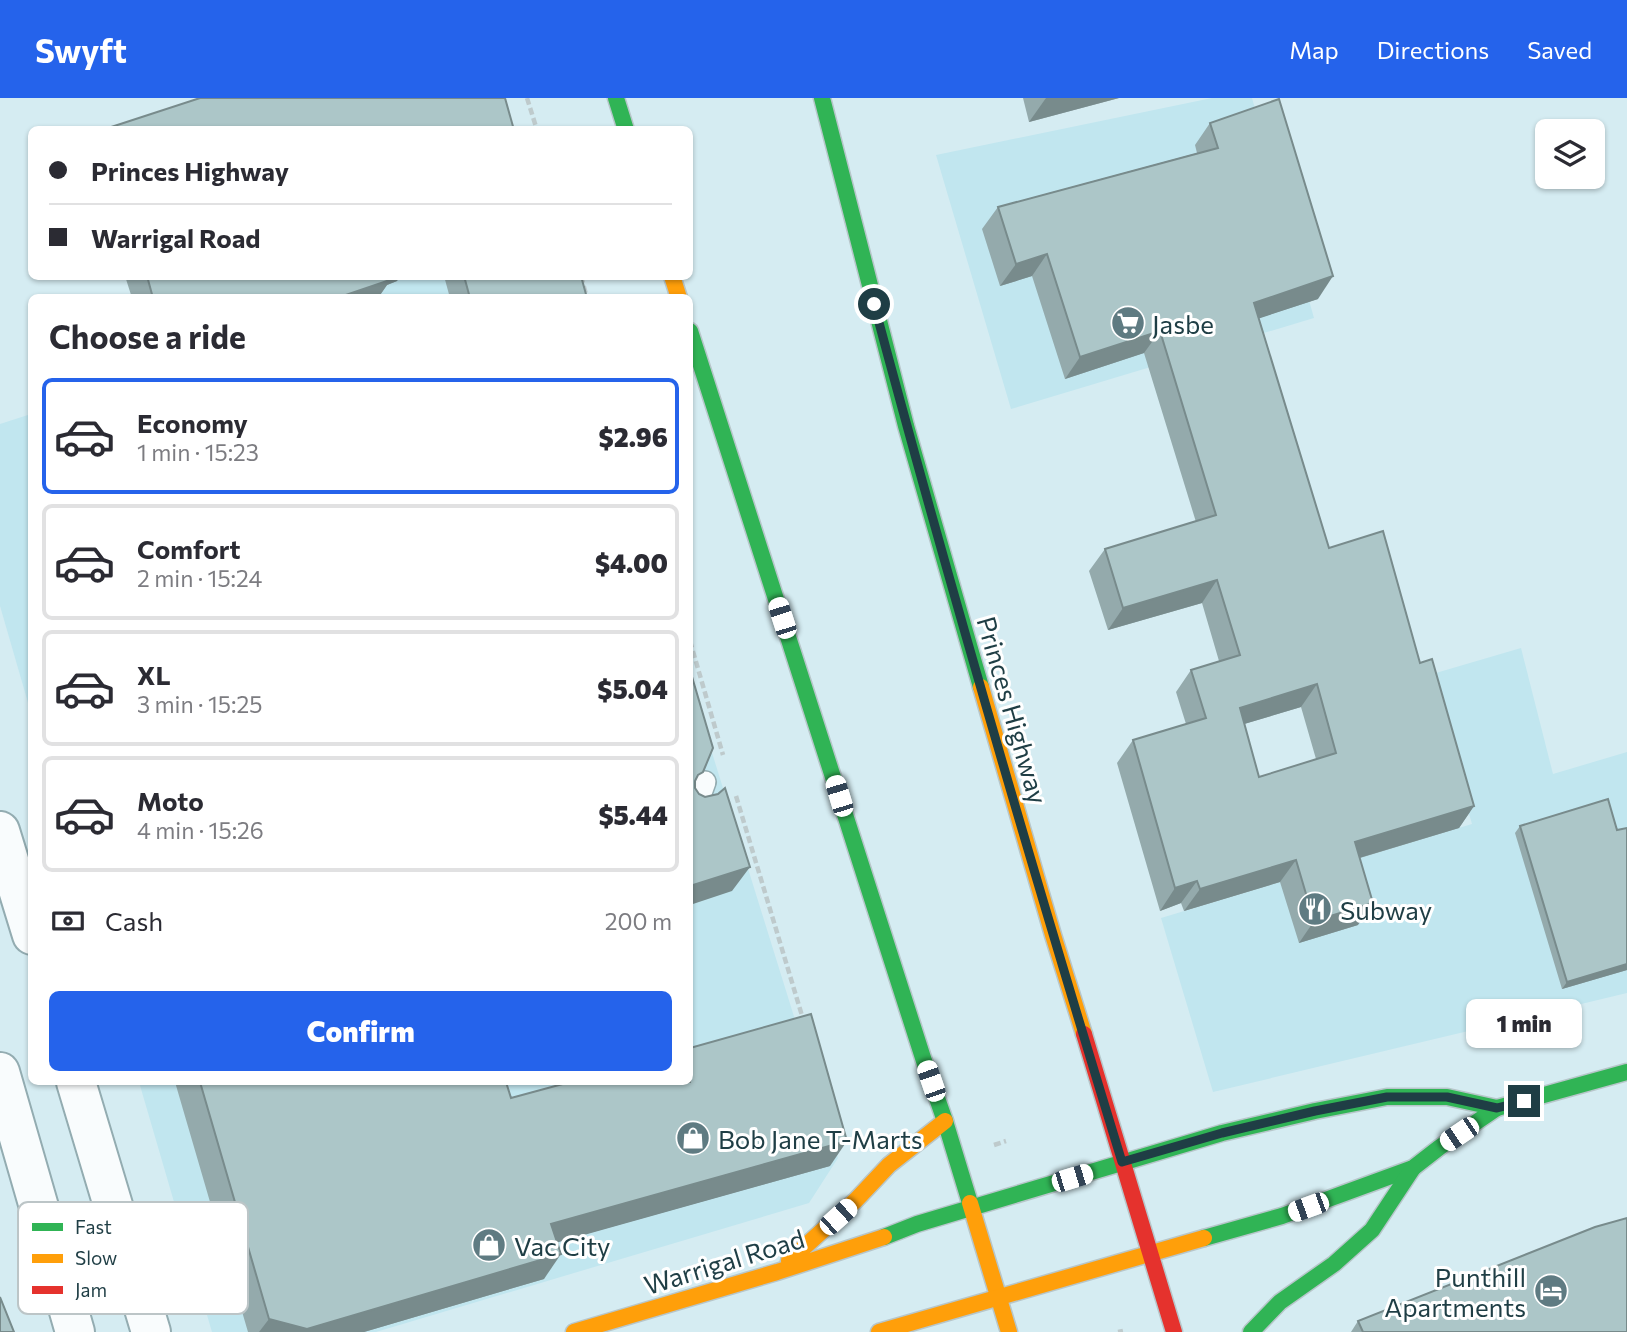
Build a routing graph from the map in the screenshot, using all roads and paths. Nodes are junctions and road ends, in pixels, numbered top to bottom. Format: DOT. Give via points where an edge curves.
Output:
graph roads {
  1 [pos="527,98"];
  2 [pos="616,98"];
  3 [pos="822,98"];
  4 [pos="536,126"];
  5 [pos="625,126"];
  6 [pos="693,340"];
  7 [pos="693,651"];
  8 [pos="725,761"];
  9 [pos="705,782"];
  10 [pos="733,787"];
  11 [pos="693,808"];
  12 [pos="0,831"];
  13 [pos="28,922"];
  14 [pos="806,1029"];
  15 [pos="0,1072"];
  16 [pos="1627,1072"];
  17 [pos="77,1085"];
  18 [pos="1497,1108"];
  19 [pos="945,1121"];
  20 [pos="1006,1140"];
  21 [pos="993,1145"];
  22 [pos="1122,1162"];
  23 [pos="1413,1168"];
  24 [pos="38,1202"];
  25 [pos="112,1202"];
  26 [pos="971,1208"];
  27 [pos="1151,1253"];
  28 [pos="777,1272"];
  29 [pos="998,1298"];
  30 [pos="70,1314"];
  31 [pos="146,1314"];
  32 [pos="899,1330"];
  33 [pos="75,1332"];
  34 [pos="151,1332"];
  35 [pos="574,1332"];
  36 [pos="879,1332"];
  37 [pos="1009,1332"];
  38 [pos="1174,1332"];
  39 [pos="1251,1332"];
  1 -- 4 [label="path"];
  2 -- 5 [label="highway"];
  3 -- 22 [label="highway, Princes Highway" via="906,426"];
  6 -- 19 [label="highway"];
  7 -- 8 [label="path"];
  9 -- 11 [label="lane"];
  10 -- 14 [label="path"];
  12 -- 13 [label="street"];
  15 -- 24 [label="street"];
  16 -- 18 [label="highway, Warrigal Road"];
  17 -- 25 [label="street"];
  18 -- 22 [label="highway, Warrigal Road" via="1447,1097 1387,1097 1235,1130"];
  18 -- 23 [label="highway, Warrigal Road"];
  19 -- 26 [label="highway"];
  19 -- 28 [label="highway" via="889,1166"];
  20 -- 21 [label="path"];
  22 -- 26 [label="highway, Warrigal Road"];
  22 -- 27 [label="highway, Princes Highway"];
  23 -- 27 [label="highway, Warrigal Road" via="1282,1216"];
  23 -- 39 [label="highway" via="1372,1230 1280,1302"];
  26 -- 28 [label="highway, Warrigal Road"];
  26 -- 29 [label="highway"];
  27 -- 29 [label="highway, Warrigal Road"];
  27 -- 38 [label="highway, Princes Highway"];
  28 -- 35 [label="highway, Warrigal Road"];
  29 -- 32 [label="highway, Warrigal Road"];
  29 -- 37 [label="highway"];
  30 -- 33 [label="street"];
  31 -- 34 [label="street"];
  32 -- 36 [label="highway, Warrigal Road"];
}
